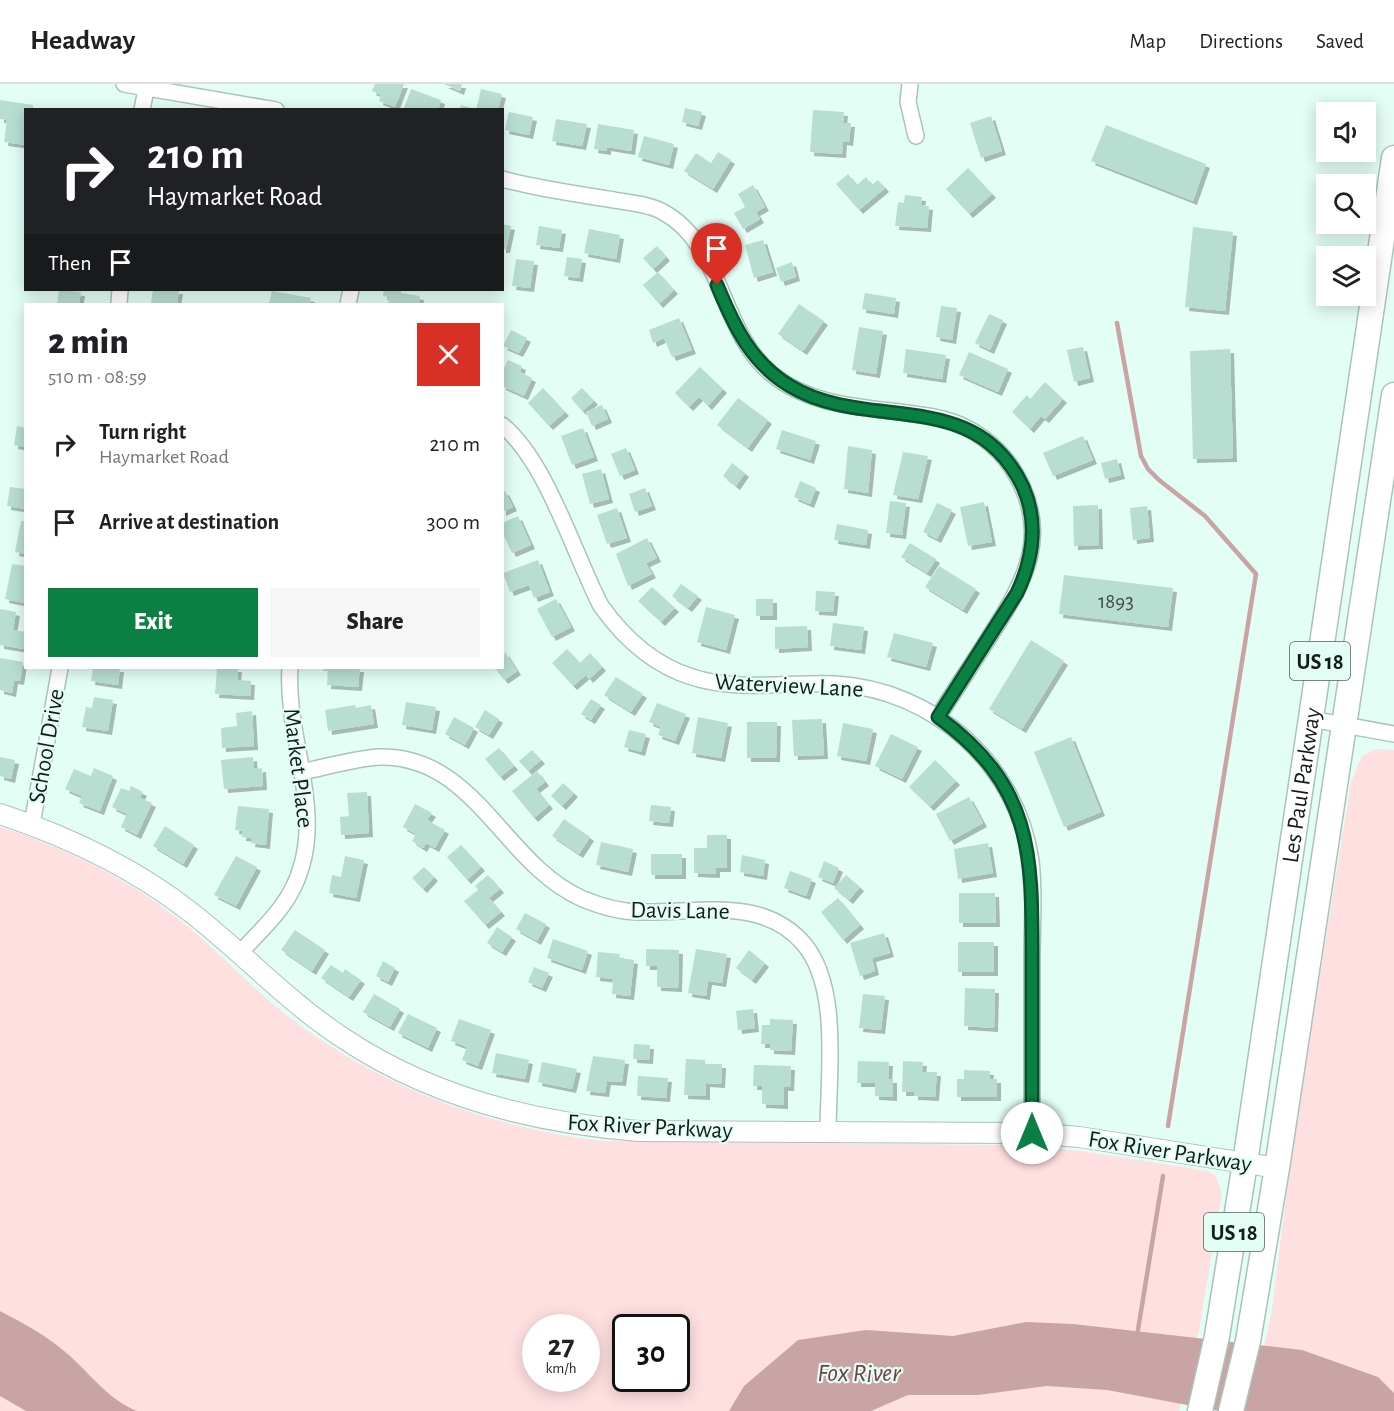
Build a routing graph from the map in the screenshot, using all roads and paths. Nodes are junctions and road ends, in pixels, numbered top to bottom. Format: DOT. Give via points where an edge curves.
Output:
graph roads {
  1 [pos="124,84"];
  2 [pos="910,84"];
  3 [pos="146,86"];
  4 [pos="142,108"];
  5 [pos="265,108"];
  6 [pos="916,136"];
  7 [pos="1394,158"];
  8 [pos="504,179"];
  9 [pos="1394,395"];
  10 [pos="504,426"];
  11 [pos="60,669"];
  12 [pos="290,669"];
  13 [pos="938,717"];
  14 [pos="1311,719"];
  15 [pos="1344,725"];
  16 [pos="1394,734"];
  17 [pos="301,772"];
  18 [pos="0,814"];
  19 [pos="32,825"];
  20 [pos="239,954"];
  21 [pos="828,1132"];
  22 [pos="1032,1133"];
  23 [pos="1245,1163"];
  24 [pos="1277,1168"];
  25 [pos="1200,1411"];
  26 [pos="1231,1411"];
  1 -- 3 [label="street"];
  2 -- 6 [label="street" via="908,102"];
  3 -- 4 [label="street"];
  3 -- 5 [label="street"];
  7 -- 14 [label="main road, Les Paul Parkway / US 18"];
  8 -- 13 [label="street" via="662,211 696,239 741,338 773,375 802,393 825,400 944,420 982,437 1007,461 1026,495 1032,554 1017,593"];
  9 -- 15 [label="main road, Les Paul Parkway / US 18"];
  10 -- 13 [label="street, Waterview Lane" via="535,464 601,606 647,654 680,673 716,684 866,687 901,698"];
  11 -- 19 [label="street, School Drive"];
  12 -- 17 [label="street, Market Place" via="292,726"];
  13 -- 22 [label="street, Waterview Lane" via="962,734 993,769 1016,808 1024,834 1032,889"];
  14 -- 15 [label="street"];
  14 -- 23 [label="main road, Les Paul Parkway / US 18"];
  15 -- 16 [label="street"];
  15 -- 24 [label="main road, Les Paul Parkway / US 18"];
  17 -- 20 [label="street, Market Place" via="308,811 301,868 280,909"];
  17 -- 21 [label="street, Davis Lane" via="373,758 426,765 469,793 548,880 584,900 638,912 735,910 763,916 795,934 818,964 828,1002"];
  18 -- 19 [label="street, Fox River Parkway"];
  19 -- 20 [label="street, Fox River Parkway" via="94,851 135,874 194,915"];
  20 -- 21 [label="street, Fox River Parkway" via="309,1015 345,1040 434,1086 490,1106 589,1127 639,1131"];
  21 -- 22 [label="street, Fox River Parkway"];
  22 -- 23 [label="street, Fox River Parkway"];
  23 -- 24 [label="street, Fox River Parkway"];
  23 -- 25 [label="main road, Les Paul Parkway / US 18"];
  24 -- 26 [label="main road, Les Paul Parkway / US 18" via="1254,1307"];
}
